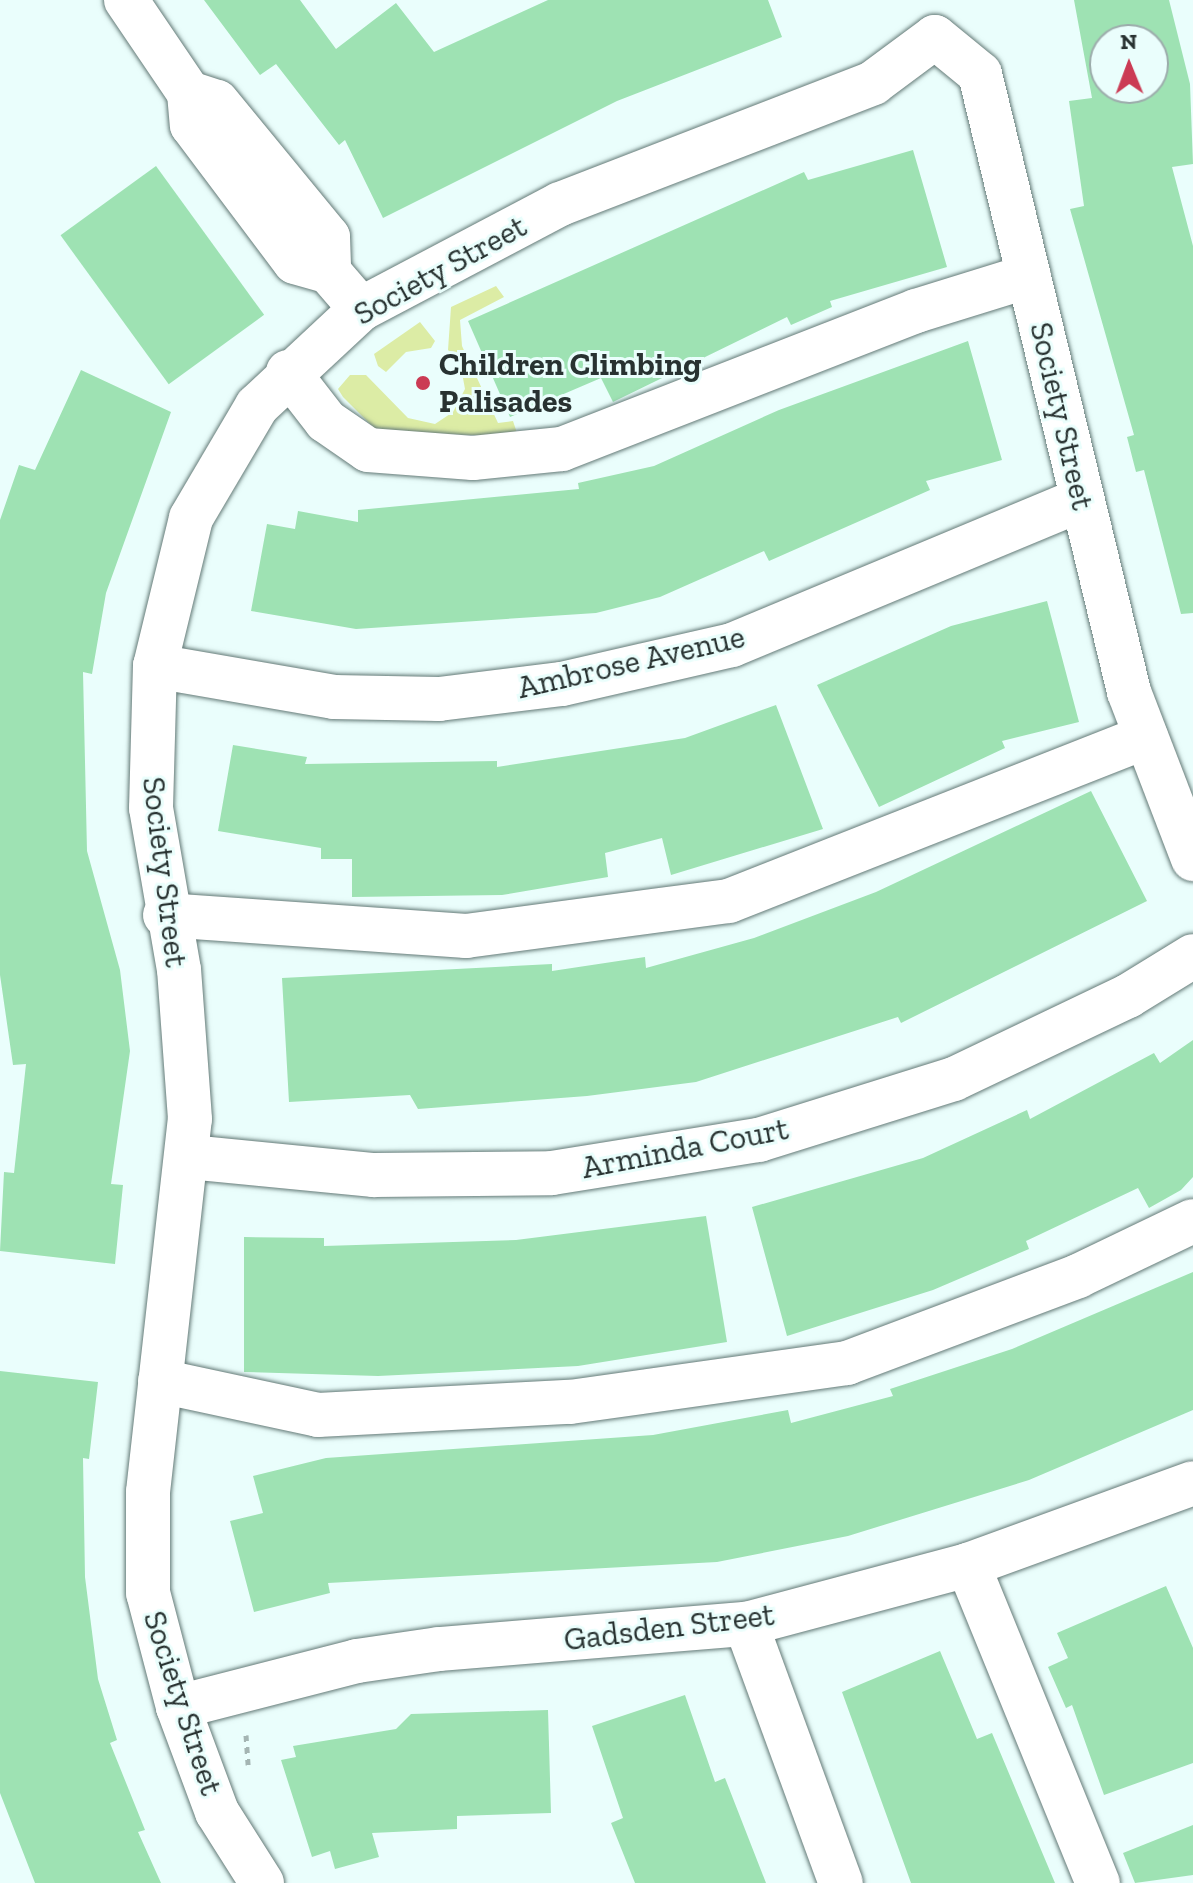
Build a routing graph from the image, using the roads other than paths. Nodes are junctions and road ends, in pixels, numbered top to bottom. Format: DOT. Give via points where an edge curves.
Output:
graph roads {
  1 [pos="126,0"];
  2 [pos="1029,276"];
  3 [pos="361,309"];
  4 [pos="288,372"];
  5 [pos="1082,499"];
  6 [pos="155,666"];
  7 [pos="1146,737"];
  8 [pos="1193,859"];
  9 [pos="165,915"];
  10 [pos="1193,956"];
  11 [pos="189,1157"];
  12 [pos="1193,1221"];
  13 [pos="160,1381"];
  14 [pos="1193,1483"];
  15 [pos="968,1565"];
  16 [pos="746,1624"];
  17 [pos="178,1707"];
  18 [pos="262,1883"];
  19 [pos="841,1883"];
  20 [pos="1098,1883"];
  1 -- 3 [label="street" via="189,93 192,125 328,237 329,272"];
  2 -- 3 [label="street, Society Street" via="980,74 935,37 873,83 560,204"];
  2 -- 4 [label="street" via="886,322 562,449 473,458 368,450 326,421"];
  2 -- 5 [label="street, Society Street"];
  3 -- 4 [label="street, Society Street"];
  4 -- 6 [label="street, Society Street" via="257,406 191,518"];
  5 -- 6 [label="street, Ambrose Avenue" via="732,645 562,684 439,699 334,697"];
  5 -- 7 [label="street, Society Street"];
  6 -- 9 [label="street, Society Street" via="151,808"];
  7 -- 8 [label="street, Society Street"];
  7 -- 9 [label="street" via="729,901 466,936"];
  9 -- 11 [label="street, Society Street" via="179,970"];
  10 -- 11 [label="street, Arminda Court" via="1128,996 954,1079 759,1140 552,1173 374,1175"];
  11 -- 13 [label="street, Society Street"];
  12 -- 13 [label="street" via="1078,1276 847,1363 570,1402 318,1415"];
  13 -- 17 [label="street, Society Street" via="148,1492 148,1593"];
  14 -- 15 [label="street, Gadsden Street"];
  15 -- 16 [label="street, Gadsden Street"];
  15 -- 20 [label="street"];
  16 -- 17 [label="street, Gadsden Street" via="425,1651"];
  16 -- 19 [label="street"];
  17 -- 18 [label="street, Society Street" via="217,1812"];
}
